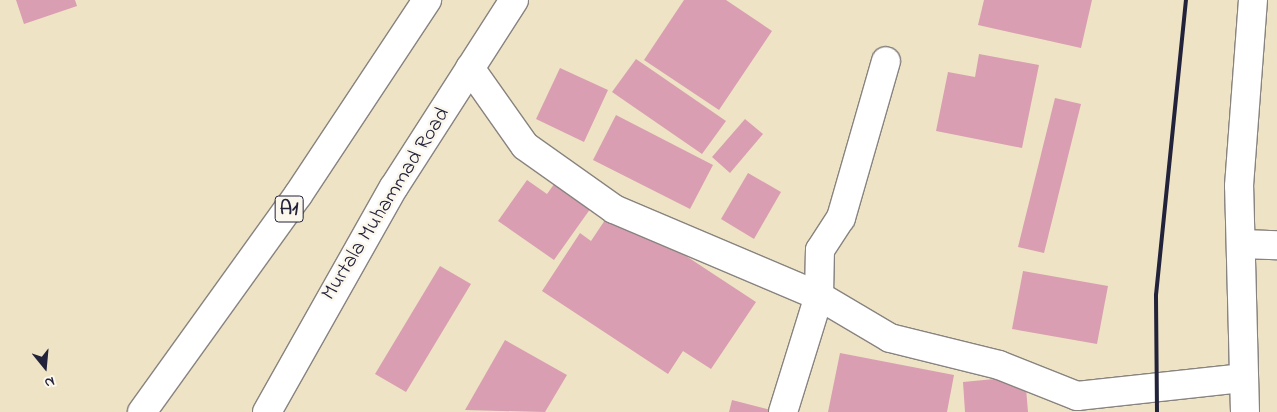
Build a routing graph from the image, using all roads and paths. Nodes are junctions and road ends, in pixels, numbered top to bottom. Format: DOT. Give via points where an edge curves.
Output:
graph roads {
  1 [pos="427,0"];
  2 [pos="514,0"];
  3 [pos="1253,0"];
  4 [pos="886,61"];
  5 [pos="470,68"];
  6 [pos="1241,244"];
  7 [pos="1277,245"];
  8 [pos="820,296"];
  9 [pos="1244,378"];
  10 [pos="142,412"];
  11 [pos="267,412"];
  12 [pos="783,412"];
  13 [pos="1245,412"];
  1 -- 10 [label="main road, A1" via="298,195"];
  2 -- 5 [label="main road, Murtala Muhammad Road"];
  3 -- 6 [label="main road" via="1239,186"];
  4 -- 8 [label="main road" via="841,218 820,250"];
  5 -- 8 [label="main road" via="525,146 614,209"];
  5 -- 11 [label="main road, Murtala Muhammad Road" via="389,196"];
  6 -- 7 [label="main road"];
  6 -- 9 [label="main road"];
  8 -- 9 [label="main road" via="890,338 999,365 1077,396"];
  8 -- 12 [label="main road"];
  9 -- 13 [label="main road"];
}
